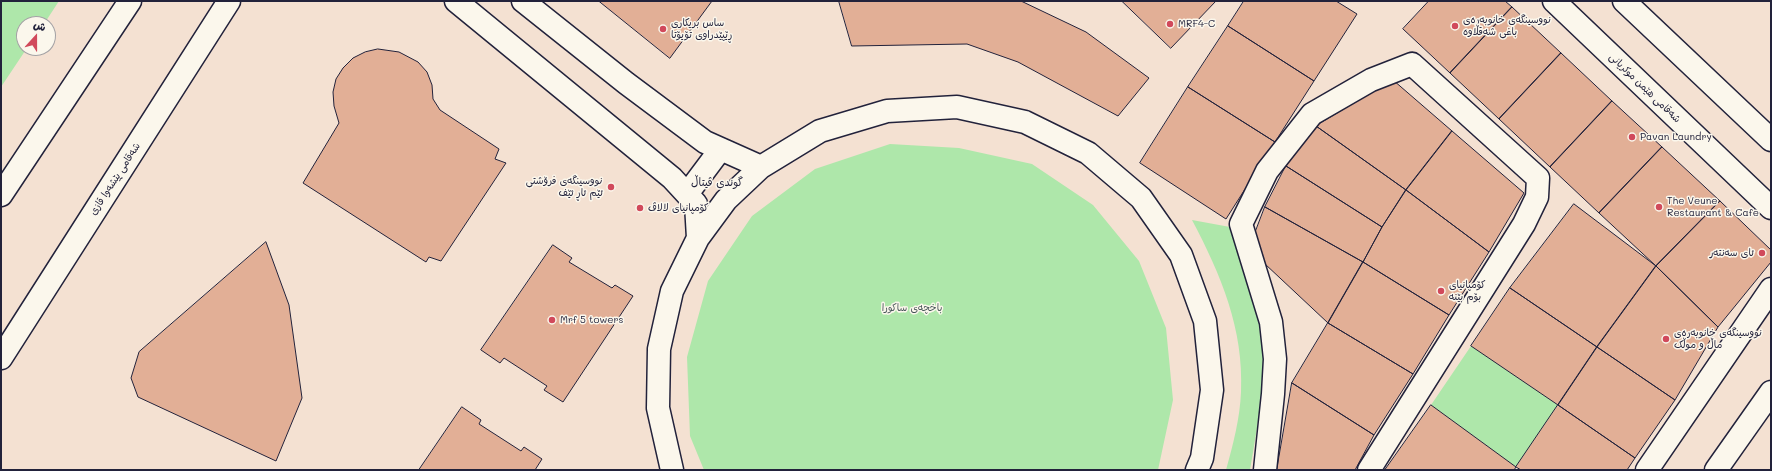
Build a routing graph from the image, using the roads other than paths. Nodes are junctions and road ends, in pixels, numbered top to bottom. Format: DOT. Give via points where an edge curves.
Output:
graph roads {
  1 [pos="130,1"];
  2 [pos="229,1"];
  3 [pos="456,1"];
  4 [pos="523,1"];
  5 [pos="1554,1"];
  6 [pos="1624,1"];
  7 [pos="1771,140"];
  8 [pos="720,150"];
  9 [pos="761,167"];
  10 [pos="687,194"];
  11 [pos="1,196"];
  12 [pos="1771,208"];
  13 [pos="698,238"];
  14 [pos="1771,289"];
  15 [pos="15,335"];
  16 [pos="1,358"];
  17 [pos="1,370"];
  18 [pos="1771,392"];
  19 [pos="672,470"];
  20 [pos="1197,470"];
  21 [pos="1264,470"];
  22 [pos="1369,470"];
  23 [pos="1647,470"];
  24 [pos="1716,470"];
  1 -- 11 [label="main road"];
  2 -- 15 [label="main road, شەقامی پێشەوا قازی"];
  3 -- 10 [label="main road" via="672,178"];
  4 -- 8 [label="main road" via="658,108"];
  5 -- 12 [label="main road, شەقامی هێمن موکریانی"];
  6 -- 7 [label="main road"];
  8 -- 9 [label="main road"];
  8 -- 10 [label="main road"];
  9 -- 13 [label="main road" via="726,200"];
  9 -- 20 [label="main road" via="820,131 887,110 957,107 1025,122 1088,153 1141,198 1181,255 1205,321 1212,390 1202,458"];
  10 -- 13 [label="main road" via="696,204"];
  13 -- 19 [label="main road" via="672,291 659,349 658,408"];
  14 -- 23 [label="main road"];
  15 -- 16 [label="main road, شەقامی پێشەوا قازی"];
  15 -- 17 [label="main road"];
  18 -- 24 [label="main road"];
  21 -- 22 [label="main road" via="1273,401 1275,359 1270,322 1241,224 1267,171 1312,114 1371,80 1412,64 1538,178 1537,197 1524,224"];
}
